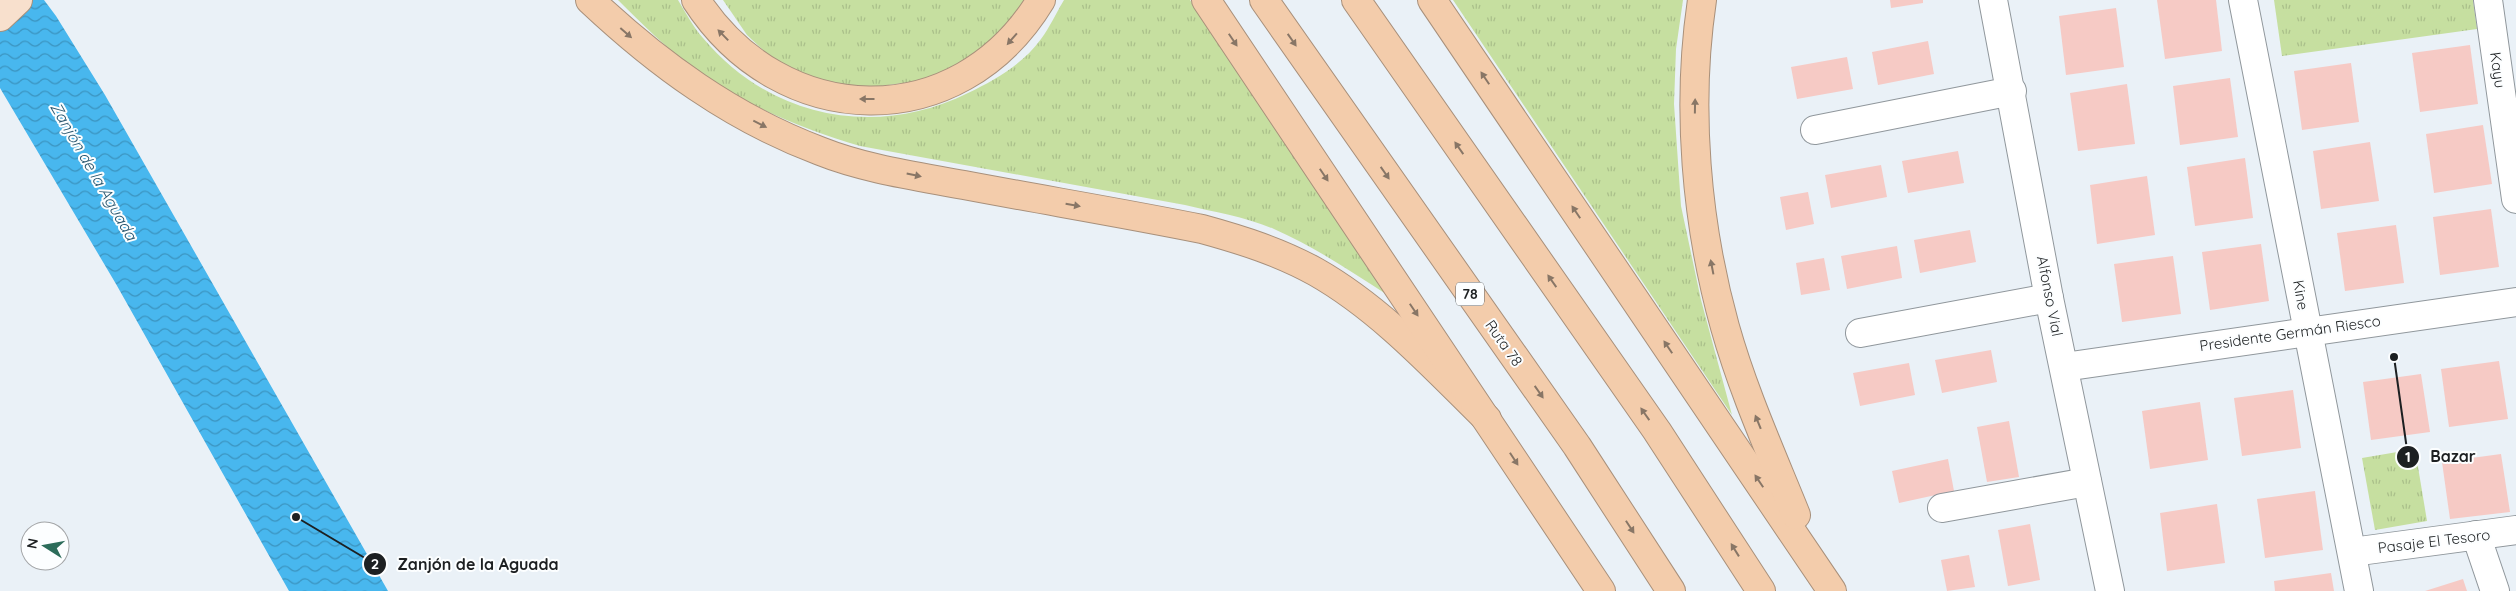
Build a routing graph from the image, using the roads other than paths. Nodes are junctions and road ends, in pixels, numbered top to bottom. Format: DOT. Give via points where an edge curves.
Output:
graph roads {
  1 [pos="18,0"];
  2 [pos="590,0"];
  3 [pos="696,0"];
  4 [pos="1041,0"];
  5 [pos="1206,0"];
  6 [pos="1264,0"];
  7 [pos="1356,0"];
  8 [pos="1432,0"];
  9 [pos="1702,0"];
  10 [pos="1993,0"];
  11 [pos="2243,0"];
  12 [pos="2488,0"];
  13 [pos="0,17"];
  14 [pos="2012,91"];
  15 [pos="1816,130"];
  16 [pos="2516,199"];
  17 [pos="2049,298"];
  18 [pos="2516,302"];
  19 [pos="2308,330"];
  20 [pos="1860,333"];
  21 [pos="2064,367"];
  22 [pos="1487,419"];
  23 [pos="2088,482"];
  24 [pos="1942,508"];
  25 [pos="2516,530"];
  26 [pos="2476,535"];
  27 [pos="2352,552"];
  28 [pos="1816,565"];
  29 [pos="1601,591"];
  30 [pos="1671,591"];
  31 [pos="1761,591"];
  32 [pos="1832,591"];
  33 [pos="2110,591"];
  34 [pos="2359,591"];
  35 [pos="2494,591"];
  1 -- 13 [label="main road"];
  2 -- 22 [label="highway, one-way" via="654,56 706,94 766,128 821,152 938,180 1202,229 1295,261 1337,285 1383,321"];
  4 -- 3 [label="highway, one-way" via="1012,40 968,76 932,91 880,100 842,99 805,90 767,72 735,47"];
  5 -- 22 [label="highway, one-way"];
  6 -- 30 [label="highway, Ruta 78 / 78, one-way" via="1576,446"];
  31 -- 7 [label="highway, one-way" via="1657,431"];
  28 -- 8 [label="highway, one-way"];
  28 -- 9 [label="highway, one-way" via="1740,375 1715,284 1699,185 1695,132 1697,30"];
  10 -- 14 [label="street, Alfonso Vial"];
  11 -- 19 [label="street, Kine"];
  12 -- 16 [label="street, Kayu"];
  14 -- 15 [label="street"];
  14 -- 17 [label="street, Alfonso Vial"];
  17 -- 20 [label="street"];
  17 -- 21 [label="street, Alfonso Vial"];
  18 -- 19 [label="street, Presidente Germán Riesco"];
  19 -- 21 [label="street, Presidente Germán Riesco"];
  19 -- 27 [label="street, Kine"];
  21 -- 23 [label="street, Alfonso Vial"];
  22 -- 29 [label="highway, one-way"];
  23 -- 24 [label="street"];
  23 -- 33 [label="street, Alfonso Vial"];
  25 -- 26 [label="street, Pasaje El Tesoro"];
  26 -- 27 [label="street, Pasaje El Tesoro"];
  26 -- 35 [label="street"];
  27 -- 34 [label="street, Kine"];
  28 -- 32 [label="highway"];
}
